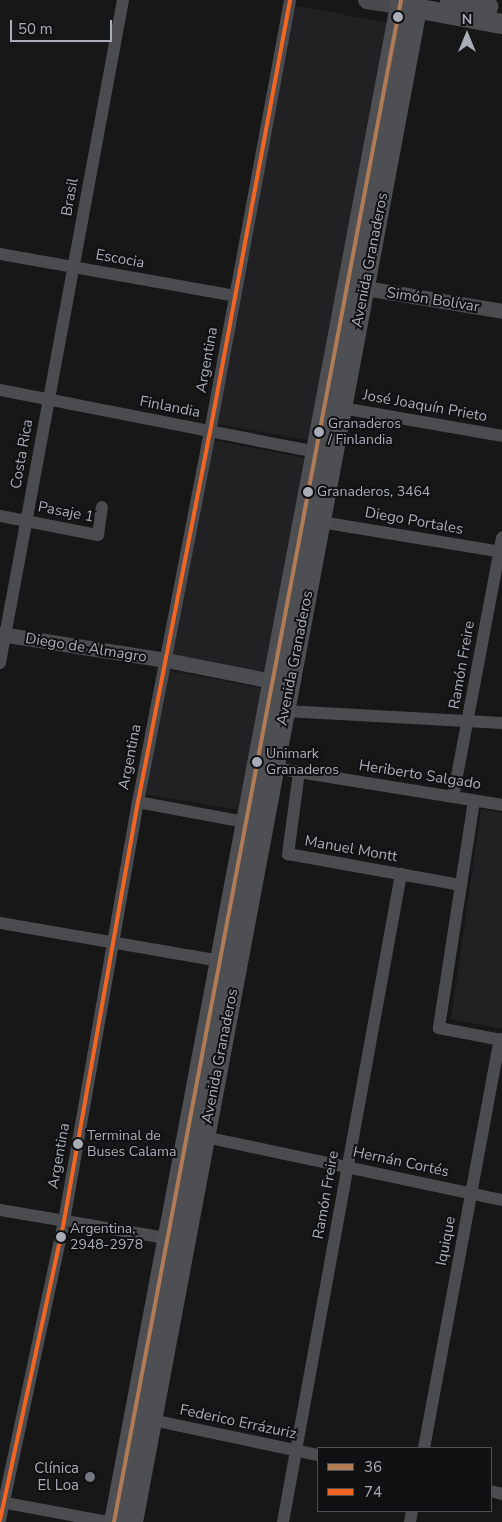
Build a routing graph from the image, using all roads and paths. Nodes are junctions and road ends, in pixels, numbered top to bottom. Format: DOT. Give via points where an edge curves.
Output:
graph roads {
  1 [pos="122,0"];
  2 [pos="290,0"];
  3 [pos="367,0"];
  4 [pos="450,0"];
  5 [pos="409,3"];
  6 [pos="502,10"];
  7 [pos="502,24"];
  8 [pos="0,254"];
  9 [pos="73,267"];
  10 [pos="365,288"];
  11 [pos="235,296"];
  12 [pos="502,311"];
  13 [pos="0,390"];
  14 [pos="49,399"];
  15 [pos="342,408"];
  16 [pos="210,432"];
  17 [pos="502,436"];
  18 [pos="324,454"];
  19 [pos="102,507"];
  20 [pos="0,516"];
  21 [pos="26,521"];
  22 [pos="321,522"];
  23 [pos="502,538"];
  24 [pos="501,552"];
  25 [pos="3,635"];
  26 [pos="166,660"];
  27 [pos="0,663"];
  28 [pos="281,683"];
  29 [pos="285,710"];
  30 [pos="468,723"];
  31 [pos="502,723"];
  32 [pos="274,768"];
  33 [pos="299,772"];
  34 [pos="453,797"];
  35 [pos="474,800"];
  36 [pos="138,802"];
  37 [pos="502,805"];
  38 [pos="245,822"];
  39 [pos="401,874"];
  40 [pos="461,885"];
  41 [pos="0,923"];
  42 [pos="112,942"];
  43 [pos="219,961"];
  44 [pos="501,1040"];
  45 [pos="205,1137"];
  46 [pos="348,1167"];
  47 [pos="471,1194"];
  48 [pos="502,1200"];
  49 [pos="0,1210"];
  50 [pos="64,1221"];
  51 [pos="176,1240"];
  52 [pos="152,1420"];
  53 [pos="424,1447"];
  54 [pos="296,1450"];
  55 [pos="317,1455"];
  56 [pos="2,1502"];
  57 [pos="0,1520"];
  58 [pos="109,1522"];
  59 [pos="114,1522"];
  60 [pos="133,1522"];
  61 [pos="282,1522"];
  1 -- 9 [label="street, Brasil"];
  2 -- 11 [label="street, Argentina"];
  3 -- 5 [label="main road"];
  4 -- 6 [label="main road"];
  5 -- 7 [label="main road"];
  5 -- 10 [label="main road, Avenida Granaderos"];
  5 -- 18 [label="main road, Avenida Granaderos"];
  8 -- 9 [label="street, Escocia"];
  9 -- 11 [label="street, Escocia"];
  9 -- 14 [label="street, Brasil"];
  10 -- 12 [label="street, Simón Bolívar"];
  10 -- 15 [label="main road, Avenida Granaderos"];
  11 -- 16 [label="street, Argentina"];
  13 -- 14 [label="street, Finlandia"];
  14 -- 16 [label="street, Finlandia"];
  14 -- 21 [label="street, Costa Rica"];
  15 -- 17 [label="street, José Joaquín Prieto"];
  15 -- 18 [label="main road, Avenida Granaderos"];
  16 -- 18 [label="street, Finlandia"];
  16 -- 26 [label="street, Argentina"];
  18 -- 22 [label="main road, Avenida Granaderos"];
  18 -- 28 [label="main road, Avenida Granaderos"];
  19 -- 21 [label="street, Pasaje 1" via="98,535"];
  20 -- 21 [label="street, Pasaje 1"];
  21 -- 25 [label="street, Costa Rica"];
  22 -- 24 [label="street, Diego Portales"];
  22 -- 28 [label="main road, Avenida Granaderos"];
  23 -- 24 [label="street, Ramón Freire"];
  24 -- 30 [label="street, Ramón Freire"];
  25 -- 26 [label="street, Diego de Almagro"];
  25 -- 27 [label="street, Costa Rica"];
  26 -- 28 [label="street, Diego de Almagro"];
  26 -- 36 [label="street, Argentina"];
  28 -- 29 [label="main road, Avenida Granaderos"];
  28 -- 38 [label="main road, Avenida Granaderos"];
  29 -- 30 [label="street"];
  29 -- 32 [label="main road, Avenida Granaderos"];
  30 -- 31 [label="street"];
  30 -- 34 [label="street, Ramón Freire"];
  32 -- 33 [label="street, Heriberto Salgado"];
  32 -- 45 [label="main road, Avenida Granaderos"];
  33 -- 34 [label="street, Heriberto Salgado"];
  33 -- 39 [label="street, Manuel Montt" via="288,854"];
  34 -- 35 [label="street, Heriberto Salgado"];
  35 -- 37 [label="street, Heriberto Salgado"];
  35 -- 40 [label="street"];
  36 -- 38 [label="street"];
  36 -- 42 [label="street, Argentina"];
  38 -- 43 [label="main road, Avenida Granaderos"];
  39 -- 40 [label="street, Manuel Montt"];
  39 -- 46 [label="street, Ramón Freire"];
  40 -- 44 [label="street" via="439,1028"];
  41 -- 42 [label="street"];
  42 -- 43 [label="street"];
  42 -- 50 [label="street, Argentina"];
  43 -- 51 [label="main road, Avenida Granaderos"];
  44 -- 47 [label="street, Iquique"];
  45 -- 46 [label="street, Hernán Cortés"];
  45 -- 51 [label="main road, Avenida Granaderos"];
  46 -- 47 [label="street, Hernán Cortés"];
  46 -- 54 [label="street, Ramón Freire"];
  47 -- 48 [label="street, Hernán Cortés"];
  47 -- 53 [label="street, Iquique"];
  49 -- 50 [label="street"];
  50 -- 51 [label="street"];
  50 -- 56 [label="street, Argentina"];
  51 -- 52 [label="main road, Avenida Granaderos"];
  51 -- 59 [label="main road, Avenida Granaderos"];
  52 -- 54 [label="street, Federico Errázuriz"];
  52 -- 60 [label="main road, Avenida Granaderos"];
  54 -- 55 [label="street, Federico Errázuriz"];
  54 -- 61 [label="street, Ramón Freire"];
  56 -- 57 [label="street, Argentina"];
  56 -- 58 [label="street"];
}
